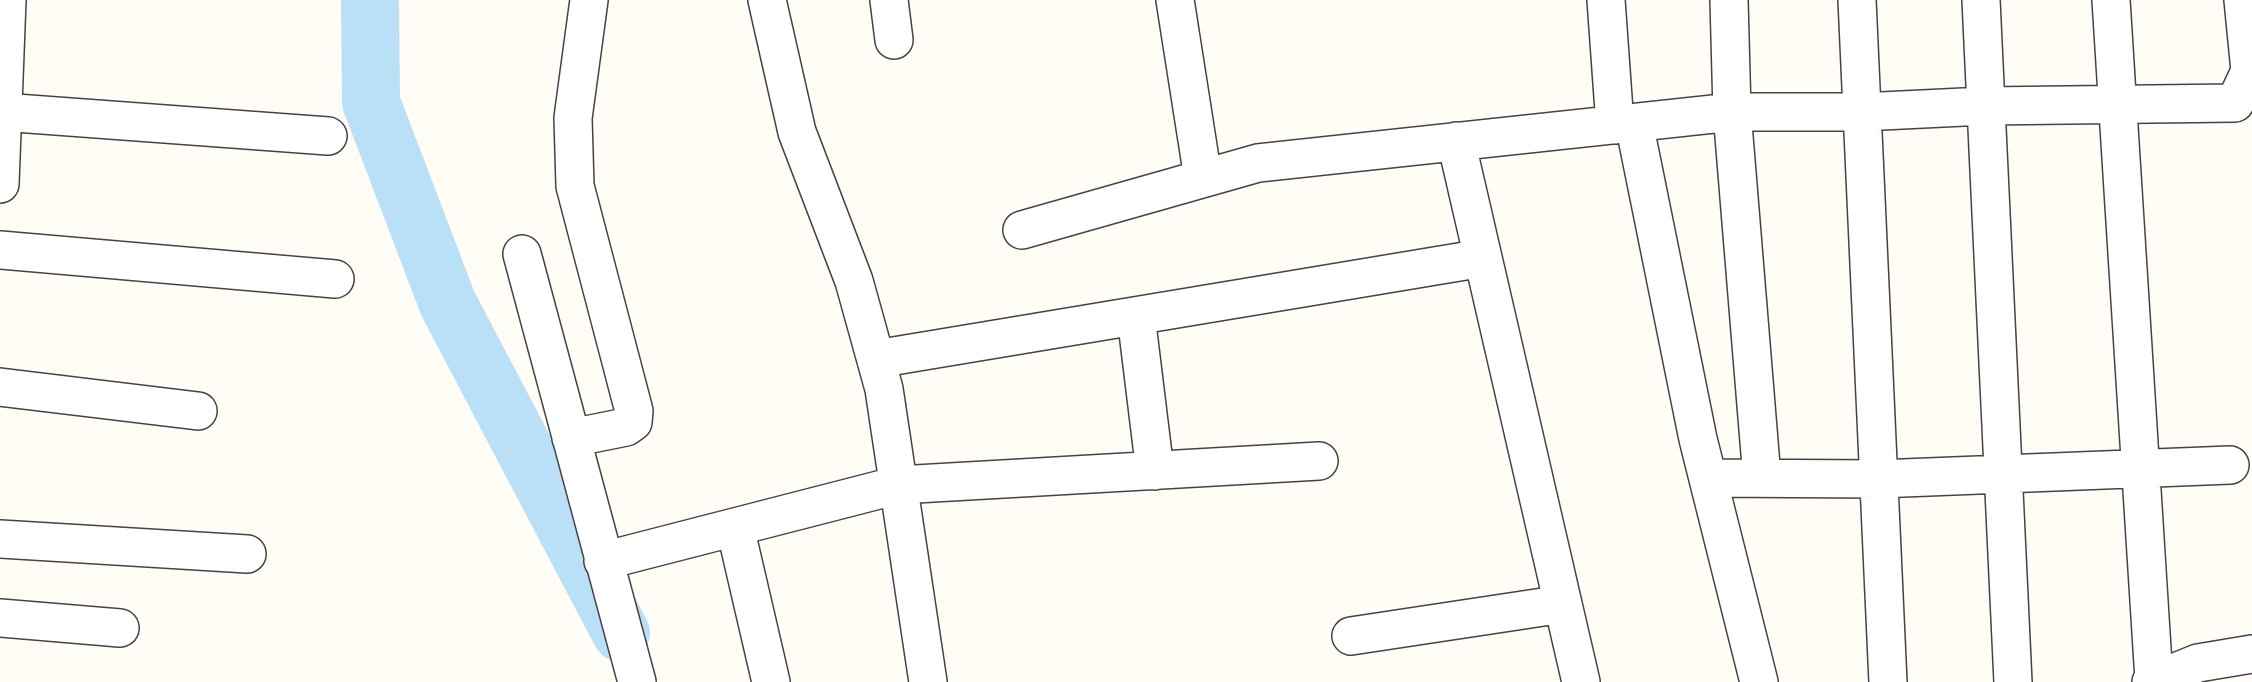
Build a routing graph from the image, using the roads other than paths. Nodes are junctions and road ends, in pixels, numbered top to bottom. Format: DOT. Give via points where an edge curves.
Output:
graph roads {
  1 [pos="6,0"];
  2 [pos="589,0"];
  3 [pos="767,0"];
  4 [pos="890,0"];
  5 [pos="1175,0"];
  6 [pos="1606,0"];
  7 [pos="1729,0"];
  8 [pos="1857,0"];
  9 [pos="1981,0"];
  10 [pos="2110,0"];
  11 [pos="2243,0"];
  12 [pos="894,40"];
  13 [pos="2248,85"];
  14 [pos="2116,104"];
  15 [pos="1984,106"];
  16 [pos="2,112"];
  17 [pos="1731,112"];
  18 [pos="1861,112"];
  19 [pos="1624,124"];
  20 [pos="328,136"];
  21 [pos="1456,141"];
  22 [pos="1203,178"];
  23 [pos="0,184"];
  24 [pos="1022,230"];
  25 [pos="0,250"];
  26 [pos="522,254"];
  27 [pos="1483,258"];
  28 [pos="334,279"];
  29 [pos="1136,316"];
  30 [pos="876,359"];
  31 [pos="0,387"];
  32 [pos="198,411"];
  33 [pos="571,438"];
  34 [pos="1319,461"];
  35 [pos="2230,465"];
  36 [pos="2140,469"];
  37 [pos="1155,471"];
  38 [pos="2002,474"];
  39 [pos="1708,478"];
  40 [pos="1762,478"];
  41 [pos="1878,479"];
  42 [pos="898,485"];
  43 [pos="735,527"];
  44 [pos="0,539"];
  45 [pos="247,554"];
  46 [pos="603,561"];
  47 [pos="1563,604"];
  48 [pos="0,618"];
  49 [pos="120,628"];
  50 [pos="1351,636"];
  51 [pos="2252,654"];
  52 [pos="2199,673"];
  53 [pos="2152,681"];
  54 [pos="637,682"];
  55 [pos="771,682"];
  56 [pos="928,682"];
  57 [pos="1581,682"];
  58 [pos="1759,682"];
  59 [pos="1888,682"];
  60 [pos="2013,682"];
  1 -- 16 [label="street"];
  2 -- 33 [label="street" via="573,118 575,186 634,411 626,428"];
  3 -- 30 [label="street" via="797,132 854,281"];
  4 -- 12 [label="street"];
  5 -- 22 [label="street"];
  6 -- 19 [label="street"];
  7 -- 17 [label="street"];
  8 -- 18 [label="street"];
  9 -- 15 [label="street"];
  10 -- 14 [label="street"];
  11 -- 13 [label="street"];
  13 -- 14 [label="street" via="2235,103"];
  14 -- 15 [label="street"];
  14 -- 36 [label="street"];
  15 -- 18 [label="street"];
  15 -- 38 [label="street"];
  16 -- 20 [label="street"];
  16 -- 23 [label="street"];
  17 -- 18 [label="street"];
  17 -- 19 [label="street"];
  17 -- 40 [label="street"];
  18 -- 41 [label="street"];
  19 -- 21 [label="street"];
  19 -- 39 [label="street"];
  21 -- 22 [label="street" via="1258,163"];
  21 -- 27 [label="street"];
  22 -- 24 [label="street"];
  25 -- 28 [label="street"];
  26 -- 33 [label="street"];
  27 -- 29 [label="street"];
  27 -- 47 [label="street"];
  29 -- 30 [label="street"];
  29 -- 37 [label="street"];
  30 -- 42 [label="street"];
  31 -- 32 [label="street"];
  33 -- 46 [label="street"];
  34 -- 37 [label="street"];
  35 -- 36 [label="street"];
  36 -- 38 [label="street"];
  36 -- 53 [label="street"];
  37 -- 42 [label="street"];
  38 -- 41 [label="street"];
  38 -- 60 [label="street"];
  39 -- 40 [label="street"];
  39 -- 58 [label="street"];
  40 -- 41 [label="street"];
  41 -- 59 [label="street"];
  42 -- 43 [label="street"];
  42 -- 56 [label="street"];
  43 -- 46 [label="street"];
  43 -- 55 [label="street"];
  44 -- 45 [label="street"];
  46 -- 54 [label="street"];
  47 -- 50 [label="street"];
  47 -- 57 [label="street"];
  48 -- 49 [label="street"];
  51 -- 52 [label="street"];
  52 -- 53 [label="street"];
}
